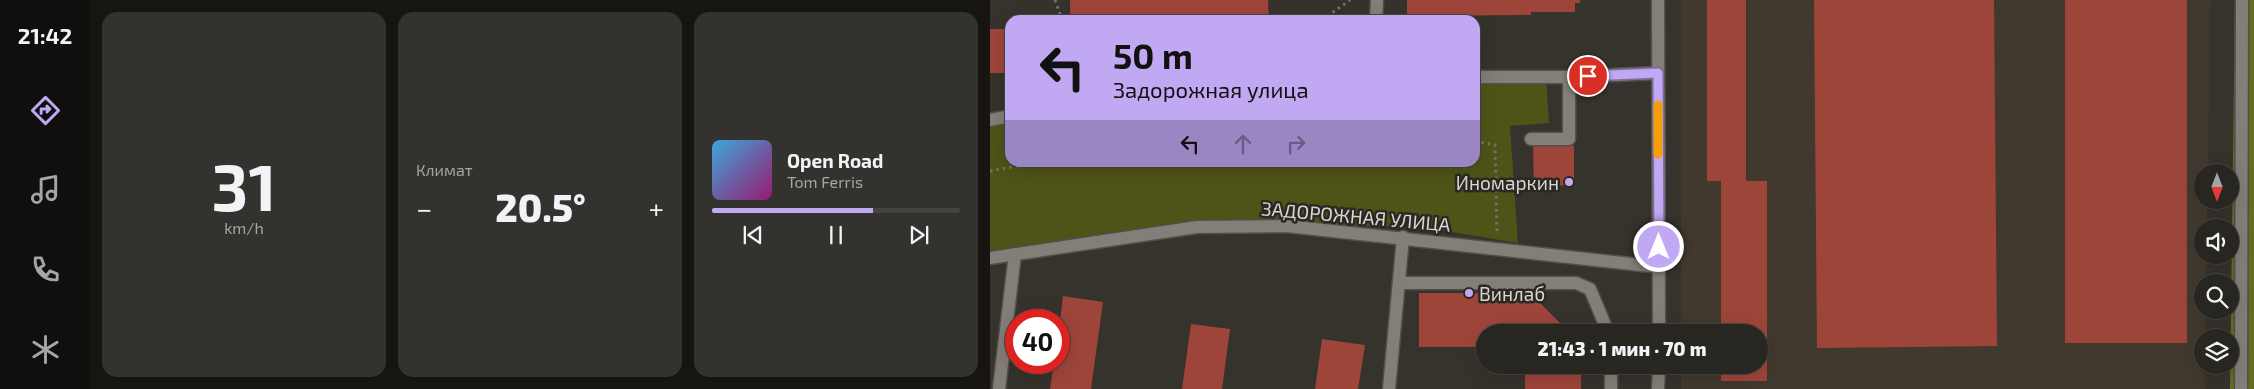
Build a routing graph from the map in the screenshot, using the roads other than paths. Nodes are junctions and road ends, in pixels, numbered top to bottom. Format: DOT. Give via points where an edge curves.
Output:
graph roads {
  1 [pos="1377,0"];
  2 [pos="1658,0"];
  3 [pos="2242,0"];
  4 [pos="1376,15"];
  5 [pos="1658,73"];
  6 [pos="1480,77"];
  7 [pos="1569,77"];
  8 [pos="1005,117"];
  9 [pos="990,120"];
  10 [pos="1531,139"];
  11 [pos="1403,237"];
  12 [pos="1015,254"];
  13 [pos="990,258"];
  14 [pos="1659,267"];
  15 [pos="1399,283"];
  16 [pos="1605,324"];
  17 [pos="1659,324"];
  18 [pos="1611,374"];
  19 [pos="1658,374"];
  20 [pos="999,389"];
  21 [pos="1389,389"];
  22 [pos="1611,389"];
  23 [pos="1658,389"];
  24 [pos="2241,389"];
  1 -- 4 [label="street"];
  2 -- 5 [label="street"];
  3 -- 24 [label="street"];
  5 -- 7 [label="street"];
  5 -- 14 [label="street"];
  6 -- 7 [label="street"];
  7 -- 10 [label="street" via="1569,139"];
  8 -- 9 [label="street"];
  11 -- 12 [label="street, ЗАДОРОЖНАЯ УЛИЦА" via="1288,226 1197,227"];
  11 -- 14 [label="street, ЗАДОРОЖНАЯ УЛИЦА"];
  11 -- 15 [label="street"];
  12 -- 13 [label="street, ЗАДОРОЖНАЯ УЛИЦА"];
  12 -- 20 [label="street"];
  14 -- 17 [label="street"];
  15 -- 16 [label="street" via="1576,283 1590,289"];
  15 -- 21 [label="street"];
  18 -- 22 [label="street"];
  19 -- 23 [label="street"];
}
